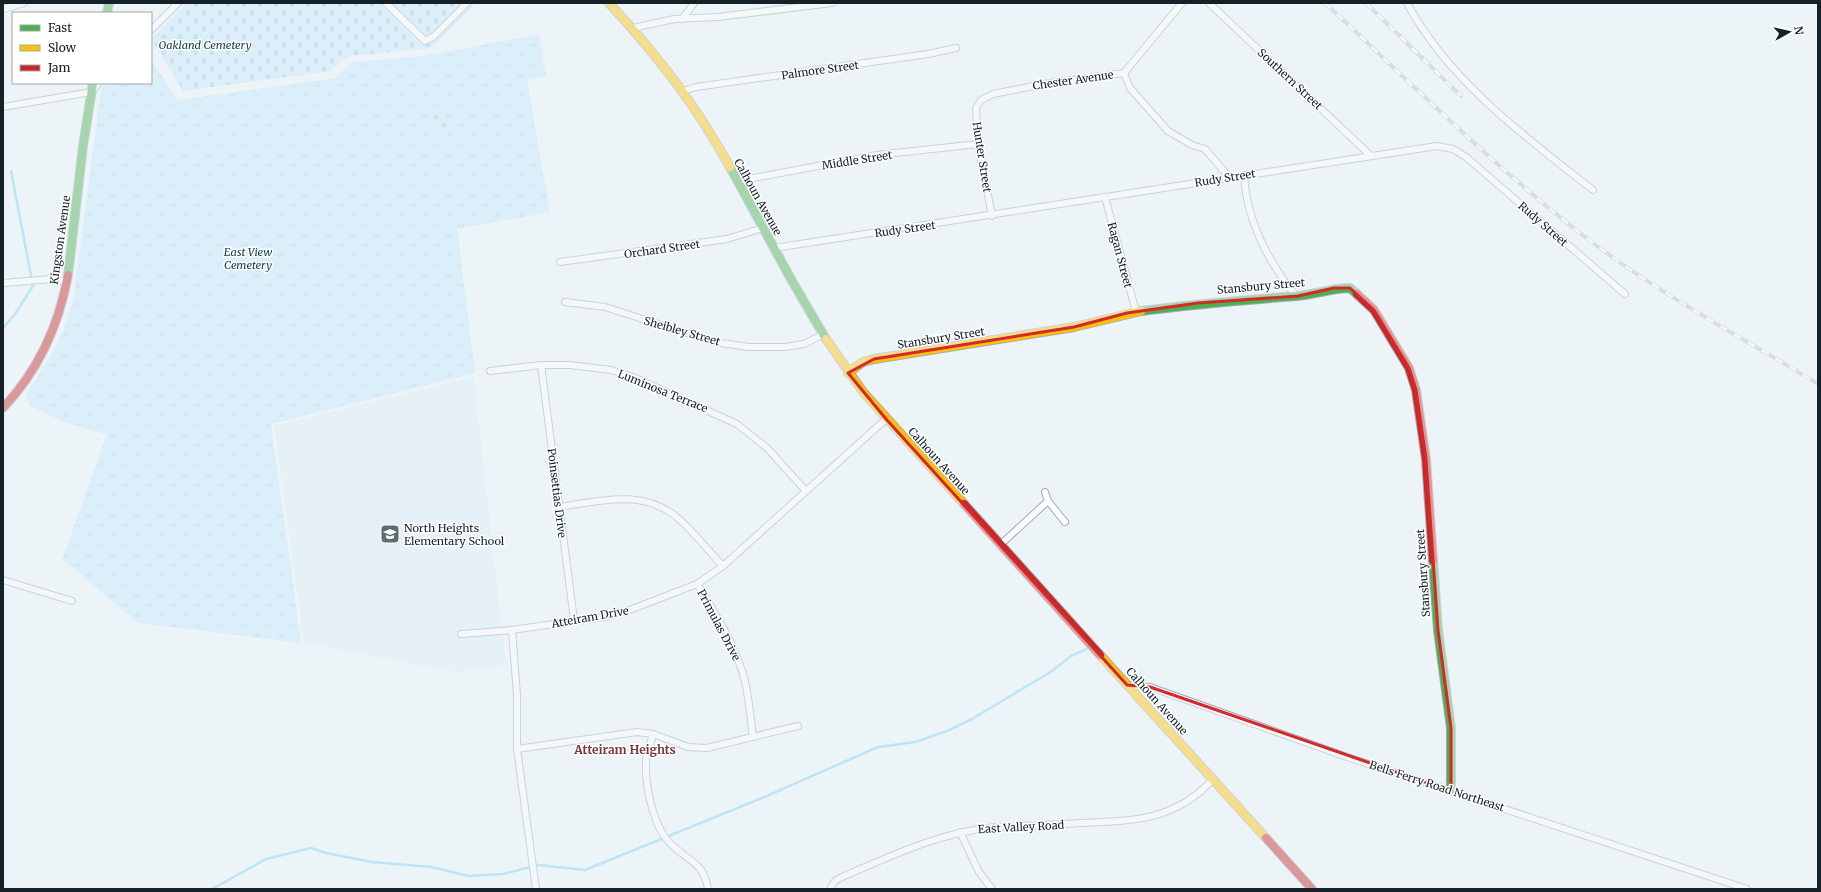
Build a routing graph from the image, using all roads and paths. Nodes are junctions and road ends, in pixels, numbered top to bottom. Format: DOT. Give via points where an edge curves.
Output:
graph roads {
  1 [pos="24,3"];
  2 [pos="178,3"];
  3 [pos="386,3"];
  4 [pos="467,3"];
  5 [pos="609,3"];
  6 [pos="694,3"];
  7 [pos="832,3"];
  8 [pos="1182,3"];
  9 [pos="1209,3"];
  10 [pos="1407,3"];
  11 [pos="3,9"];
  12 [pos="682,19"];
  13 [pos="633,28"];
  14 [pos="152,29"];
  15 [pos="956,48"];
  16 [pos="1124,73"];
  17 [pos="93,84"];
  18 [pos="98,84"];
  19 [pos="683,91"];
  20 [pos="91,92"];
  21 [pos="981,100"];
  22 [pos="3,107"];
  23 [pos="978,144"];
  24 [pos="1371,156"];
  25 [pos="1244,175"];
  26 [pos="1229,177"];
  27 [pos="738,181"];
  28 [pos="1593,190"];
  29 [pos="1104,197"];
  30 [pos="992,216"];
  31 [pos="763,228"];
  32 [pos="774,248"];
  33 [pos="560,262"];
  34 [pos="67,282"];
  35 [pos="3,283"];
  36 [pos="1625,294"];
  37 [pos="1296,296"];
  38 [pos="565,302"];
  39 [pos="1136,312"];
  40 [pos="822,335"];
  41 [pos="541,365"];
  42 [pos="490,371"];
  43 [pos="848,373"];
  44 [pos="3,408"];
  45 [pos="886,419"];
  46 [pos="806,491"];
  47 [pos="1045,492"];
  48 [pos="1048,501"];
  49 [pos="559,507"];
  50 [pos="1065,522"];
  51 [pos="1000,545"];
  52 [pos="723,566"];
  53 [pos="3,580"];
  54 [pos="697,584"];
  55 [pos="72,601"];
  56 [pos="574,620"];
  57 [pos="512,630"];
  58 [pos="461,634"];
  59 [pos="1127,685"];
  60 [pos="798,726"];
  61 [pos="653,734"];
  62 [pos="753,737"];
  63 [pos="517,749"];
  64 [pos="1213,779"];
  65 [pos="1451,791"];
  66 [pos="960,832"];
  67 [pos="536,889"];
  68 [pos="708,889"];
  69 [pos="830,889"];
  70 [pos="992,889"];
  71 [pos="1312,889"];
  72 [pos="1747,889"];
  1 -- 11 [label="street"];
  2 -- 14 [label="street"];
  3 -- 4 [label="street" via="425,41 433,37"];
  5 -- 13 [label="street, Calhoun Avenue"];
  6 -- 12 [label="street"];
  7 -- 12 [label="street"];
  8 -- 16 [label="street, Chester Avenue"];
  9 -- 24 [label="street, Southern Street"];
  10 -- 28 [label="street" via="1444,58 1466,82 1533,142"];
  12 -- 13 [label="street"];
  13 -- 19 [label="street, Calhoun Avenue"];
  15 -- 19 [label="street, Palmore Street"];
  16 -- 21 [label="street, Chester Avenue" via="1044,84 993,94"];
  16 -- 26 [label="street" via="1130,88 1168,131 1205,149"];
  17 -- 20 [label="street, Kingston Avenue"];
  18 -- 20 [label="street"];
  19 -- 27 [label="street, Calhoun Avenue"];
  20 -- 22 [label="street"];
  20 -- 34 [label="street, Kingston Avenue"];
  21 -- 23 [label="street, Hunter Street" via="976,108"];
  23 -- 27 [label="street, Middle Street" via="877,155"];
  23 -- 30 [label="street, Hunter Street"];
  24 -- 25 [label="street, Rudy Street"];
  24 -- 36 [label="street, Rudy Street" via="1437,146 1453,149"];
  25 -- 26 [label="street, Rudy Street"];
  25 -- 37 [label="street" via="1245,192 1258,236 1275,267"];
  26 -- 29 [label="street, Rudy Street"];
  27 -- 31 [label="street, Calhoun Avenue"];
  29 -- 30 [label="street, Rudy Street"];
  29 -- 39 [label="street, Ragan Street"];
  30 -- 32 [label="street, Rudy Street"];
  31 -- 32 [label="street, Calhoun Avenue"];
  31 -- 33 [label="street, Orchard Street" via="699,244"];
  32 -- 40 [label="street, Calhoun Avenue"];
  34 -- 35 [label="street" via="52,279"];
  34 -- 44 [label="street, Kingston Avenue" via="58,316 44,351 27,382"];
  37 -- 39 [label="street, Stansbury Street" via="1198,303"];
  37 -- 65 [label="street, Stansbury Street" via="1334,288 1350,288 1374,310 1409,368 1416,390 1426,459 1438,630 1451,728"];
  38 -- 40 [label="street, Sheibley Street" via="605,307 715,342 748,347 804,344"];
  39 -- 43 [label="street, Stansbury Street" via="1074,327 874,359 862,362"];
  40 -- 43 [label="street, Calhoun Avenue"];
  41 -- 42 [label="street, Luminosa Terrace"];
  41 -- 46 [label="street, Luminosa Terrace" via="570,365 611,370 705,408 737,424 759,441"];
  41 -- 49 [label="street, Poinsettias Drive"];
  43 -- 45 [label="street, Calhoun Avenue"];
  45 -- 46 [label="street, Atteiram Drive"];
  45 -- 51 [label="street, Calhoun Avenue"];
  46 -- 52 [label="street, Atteiram Drive"];
  47 -- 48 [label="street"];
  48 -- 50 [label="street"];
  48 -- 51 [label="street"];
  49 -- 52 [label="street" via="625,498 652,503 678,519"];
  49 -- 56 [label="street, Poinsettias Drive"];
  51 -- 59 [label="street, Calhoun Avenue"];
  52 -- 54 [label="street, Atteiram Drive"];
  53 -- 55 [label="street"];
  54 -- 56 [label="street, Atteiram Drive" via="627,611"];
  54 -- 62 [label="street, Primulas Drive" via="712,607 739,661"];
  56 -- 57 [label="street, Atteiram Drive"];
  57 -- 58 [label="street, Atteiram Drive"];
  57 -- 63 [label="street" via="517,695"];
  59 -- 64 [label="street, Calhoun Avenue"];
  59 -- 65 [label="street, Bells Ferry Road Northeast" via="1150,687"];
  60 -- 62 [label="street"];
  61 -- 62 [label="street" via="688,747 698,748"];
  61 -- 63 [label="street" via="626,733"];
  61 -- 68 [label="street" via="646,760 652,810 657,825 672,846 700,866"];
  63 -- 67 [label="street"];
  64 -- 66 [label="street, East Valley Road" via="1186,802 1140,820 995,827"];
  64 -- 71 [label="street, Calhoun Avenue"];
  65 -- 72 [label="street, Bells Ferry Road Northeast"];
  66 -- 69 [label="street, East Valley Road" via="896,854 842,877 835,881"];
  66 -- 70 [label="street" via="979,872"];
}
